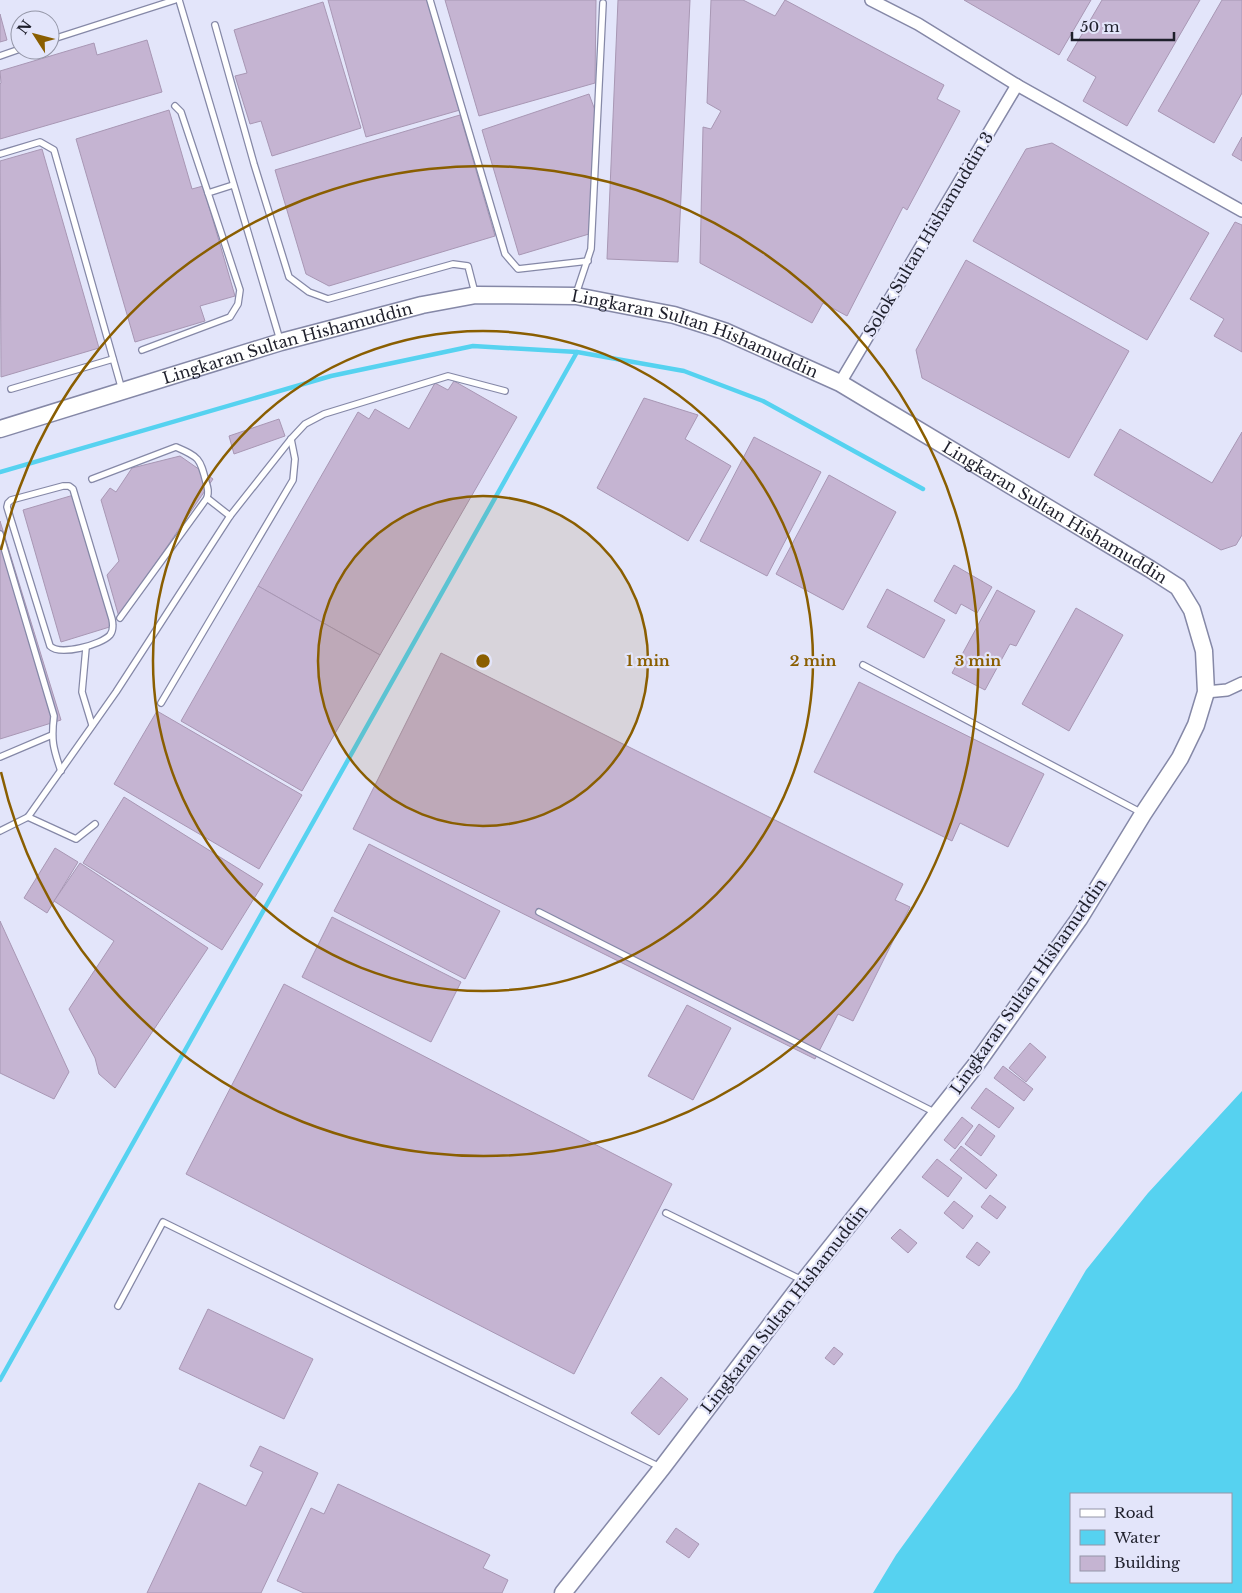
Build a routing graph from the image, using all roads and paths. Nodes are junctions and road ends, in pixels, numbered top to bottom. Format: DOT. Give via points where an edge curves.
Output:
graph roads {
  1 [pos="175,0"];
  2 [pos="179,0"];
  3 [pos="430,0"];
  4 [pos="871,0"];
  5 [pos="603,3"];
  6 [pos="215,25"];
  7 [pos="60,37"];
  8 [pos="1017,85"];
  9 [pos="175,106"];
  10 [pos="0,154"];
  11 [pos="233,185"];
  12 [pos="208,193"];
  13 [pos="1242,211"];
  14 [pos="588,261"];
  15 [pos="476,295"];
  16 [pos="576,296"];
  17 [pos="281,342"];
  18 [pos="142,350"];
  19 [pos="113,359"];
  20 [pos="840,383"];
  21 [pos="11,389"];
  22 [pos="122,391"];
  23 [pos="505,391"];
  24 [pos="0,429"];
  25 [pos="291,439"];
  26 [pos="92,479"];
  27 [pos="207,498"];
  28 [pos="230,516"];
  29 [pos="0,534"];
  30 [pos="120,618"];
  31 [pos="86,648"];
  32 [pos="863,665"];
  33 [pos="1242,683"];
  34 [pos="1206,692"];
  35 [pos="161,702"];
  36 [pos="92,725"];
  37 [pos="52,735"];
  38 [pos="0,757"];
  39 [pos="61,771"];
  40 [pos="1143,814"];
  41 [pos="28,817"];
  42 [pos="95,824"];
  43 [pos="0,831"];
  44 [pos="539,912"];
  45 [pos="938,1114"];
  46 [pos="666,1213"];
  47 [pos="804,1281"];
  48 [pos="118,1306"];
  49 [pos="662,1468"];
  50 [pos="563,1593"];
  1 -- 7 [label="lane"];
  2 -- 11 [label="lane"];
  3 -- 14 [label="lane" via="504,254 518,269"];
  4 -- 8 [label="street" via="918,24"];
  5 -- 14 [label="lane" via="592,249"];
  6 -- 15 [label="lane" via="289,277 309,292 328,299 453,264 468,266"];
  8 -- 13 [label="street"];
  8 -- 20 [label="street, Solok Sultan Hishamuddin 3"];
  9 -- 12 [label="lane" via="181,112"];
  10 -- 19 [label="lane" via="40,142 54,150"];
  11 -- 12 [label="lane"];
  11 -- 17 [label="lane"];
  12 -- 18 [label="lane" via="240,290 238,304 230,317"];
  14 -- 16 [label="lane"];
  15 -- 16 [label="street, Lingkaran Sultan Hishamuddin"];
  15 -- 17 [label="street, Lingkaran Sultan Hishamuddin"];
  16 -- 20 [label="street, Lingkaran Sultan Hishamuddin" via="674,315 724,331"];
  17 -- 22 [label="street, Lingkaran Sultan Hishamuddin"];
  19 -- 21 [label="lane"];
  19 -- 22 [label="lane"];
  20 -- 34 [label="street, Lingkaran Sultan Hishamuddin" via="1178,587 1192,610 1199,631 1204,651"];
  22 -- 24 [label="street, Lingkaran Sultan Hishamuddin"];
  23 -- 25 [label="lane" via="448,376 324,414 305,424"];
  25 -- 28 [label="lane"];
  25 -- 35 [label="lane" via="295,459 293,480"];
  26 -- 27 [label="lane" via="176,447 192,454 201,463 209,493"];
  27 -- 28 [label="lane"];
  27 -- 30 [label="lane"];
  28 -- 36 [label="lane"];
  29 -- 37 [label="lane" via="54,716"];
  31 -- 31 [label="lane" via="110,635 113,628 73,488 63,486 12,500 7,507 50,646 58,650"];
  31 -- 36 [label="lane" via="82,692"];
  32 -- 40 [label="lane"];
  33 -- 34 [label="street" via="1227,690"];
  34 -- 40 [label="street, Lingkaran Sultan Hishamuddin" via="1180,758"];
  36 -- 39 [label="lane"];
  37 -- 38 [label="lane"];
  37 -- 39 [label="lane"];
  39 -- 41 [label="lane"];
  40 -- 45 [label="street, Lingkaran Sultan Hishamuddin" via="1079,918"];
  41 -- 42 [label="lane" via="76,839"];
  41 -- 43 [label="lane"];
  44 -- 45 [label="lane"];
  45 -- 47 [label="street, Lingkaran Sultan Hishamuddin"];
  46 -- 47 [label="lane"];
  47 -- 49 [label="street, Lingkaran Sultan Hishamuddin"];
  48 -- 49 [label="lane" via="163,1222"];
  49 -- 50 [label="street, Lingkaran Sultan Hishamuddin"];
}
